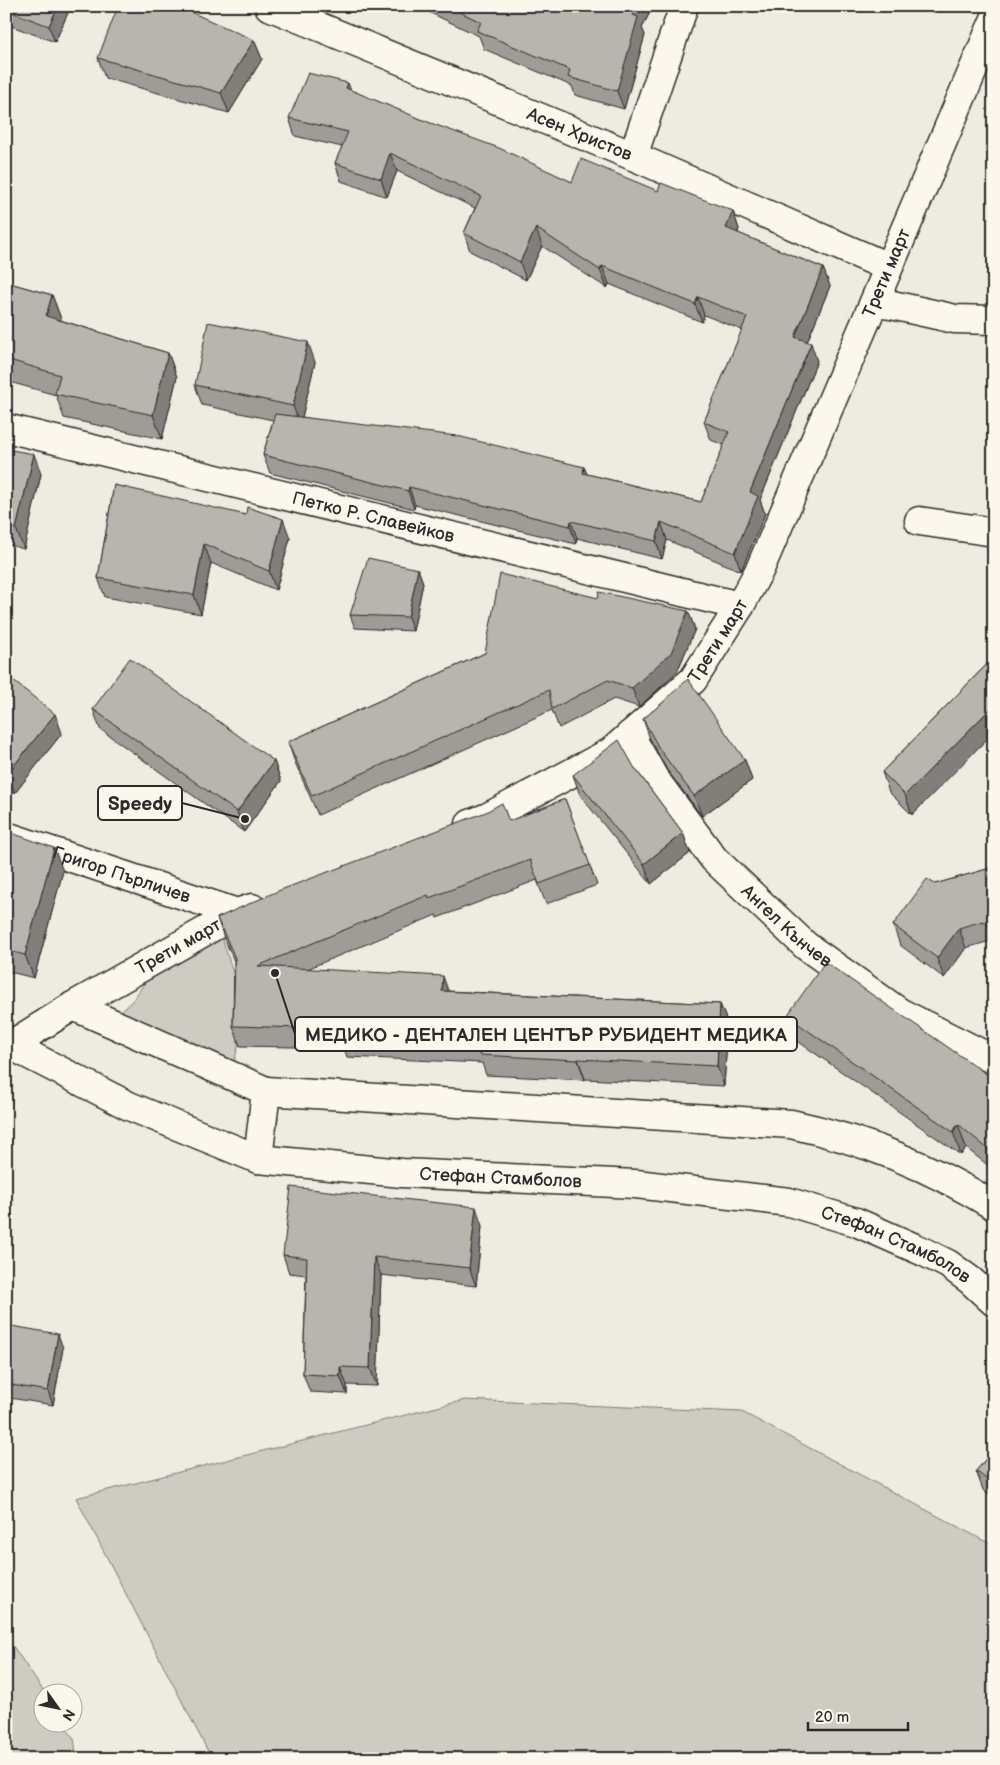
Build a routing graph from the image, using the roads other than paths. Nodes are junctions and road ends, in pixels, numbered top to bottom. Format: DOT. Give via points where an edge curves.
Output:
graph roads {
  1 [pos="269,6"];
  2 [pos="684,6"];
  3 [pos="994,21"];
  4 [pos="633,156"];
  5 [pos="888,267"];
  6 [pos="874,304"];
  7 [pos="994,320"];
  8 [pos="6,428"];
  9 [pos="918,521"];
  10 [pos="994,532"];
  11 [pos="740,606"];
  12 [pos="630,735"];
  13 [pos="444,834"];
  14 [pos="6,836"];
  15 [pos="274,900"];
  16 [pos="237,914"];
  17 [pos="73,1006"];
  18 [pos="8,1045"];
  19 [pos="994,1060"];
  20 [pos="266,1091"];
  21 [pos="258,1159"];
  22 [pos="994,1206"];
  23 [pos="994,1302"];
  1 -- 4 [label="street, Асен Христов"];
  2 -- 4 [label="street"];
  3 -- 5 [label="street, Трети март"];
  4 -- 5 [label="street, Асен Христов"];
  5 -- 6 [label="street, Трети март"];
  6 -- 7 [label="street" via="955,318"];
  6 -- 11 [label="street, Трети март" via="760,569"];
  8 -- 11 [label="street, Петко Р. Славейков"];
  9 -- 10 [label="street"];
  11 -- 12 [label="street, Трети март" via="694,680"];
  12 -- 13 [label="street, Трети март" via="611,752 488,817"];
  12 -- 19 [label="street, Ангел Кънчев" via="654,778 714,859 806,946 899,1012"];
  14 -- 16 [label="street, Григор Пърличев"];
  15 -- 16 [label="street, Трети март"];
  16 -- 17 [label="street, Трети март"];
  17 -- 18 [label="street, Трети март"];
  17 -- 20 [label="street"];
  18 -- 21 [label="street, Стефан Стамболов" via="129,1106"];
  20 -- 21 [label="street"];
  20 -- 22 [label="street" via="791,1124 907,1160 938,1173"];
  21 -- 23 [label="street, Стефан Стамболов" via="402,1174 636,1184 788,1202 856,1222 924,1252 948,1264"];
}
